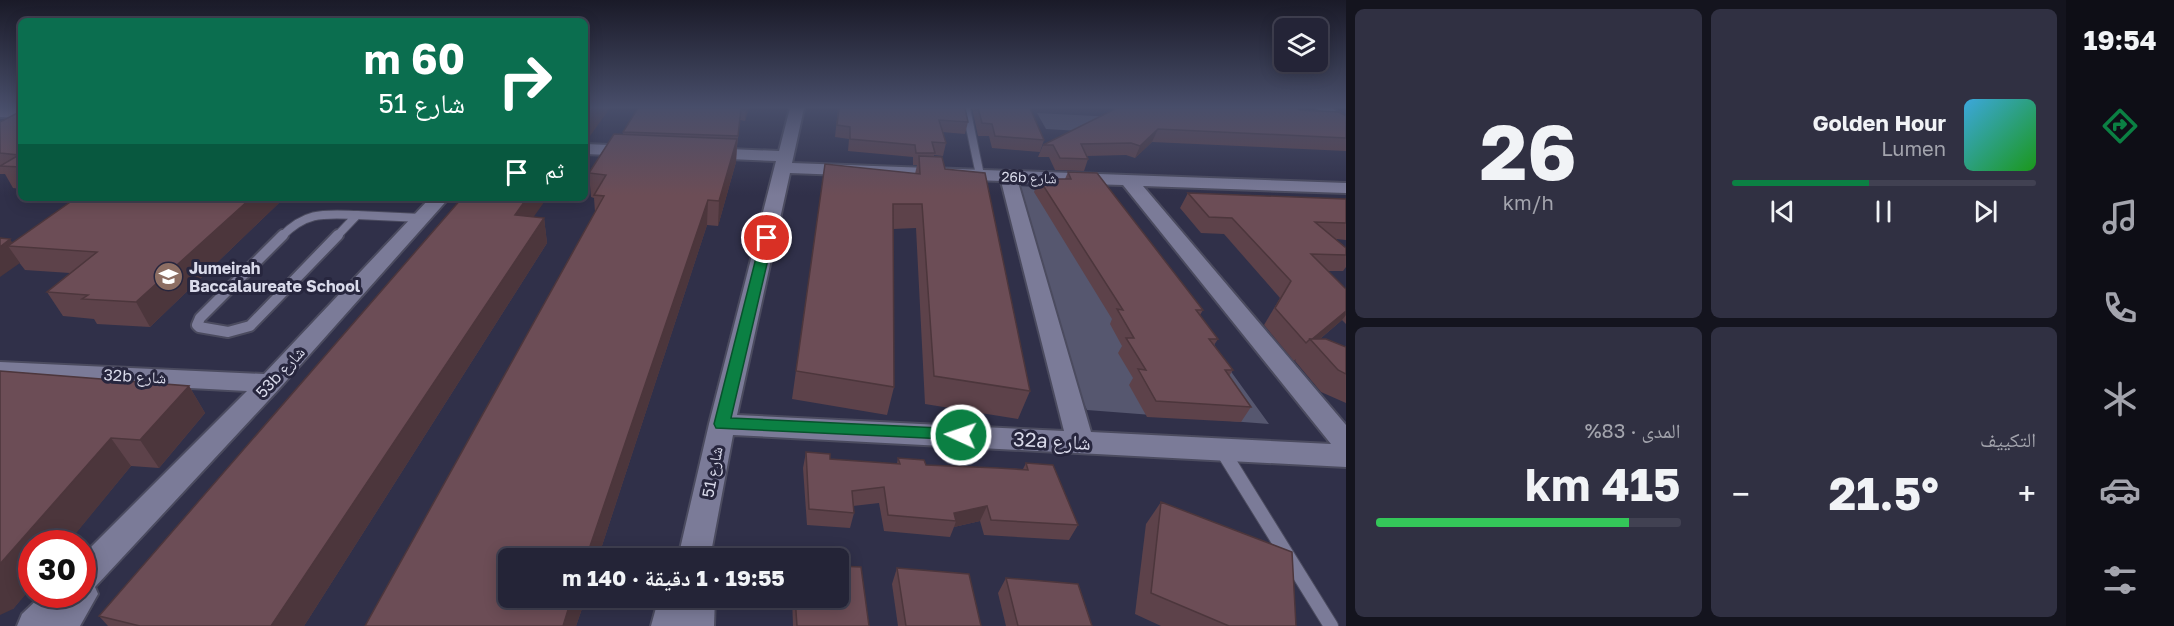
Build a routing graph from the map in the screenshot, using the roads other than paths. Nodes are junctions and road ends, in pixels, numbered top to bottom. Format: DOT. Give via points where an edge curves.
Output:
graph roads {
  1 [pos="791,137"];
  2 [pos="972,137"];
  3 [pos="588,149"];
  4 [pos="656,152"];
  5 [pos="692,153"];
  6 [pos="785,162"];
  7 [pos="980,175"];
  8 [pos="1008,176"];
  9 [pos="1128,180"];
  10 [pos="1341,191"];
  11 [pos="437,201"];
  12 [pos="357,215"];
  13 [pos="421,218"];
  14 [pos="0,370"];
  15 [pos="270,383"];
  16 [pos="722,424"];
  17 [pos="1080,441"];
  18 [pos="1346,444"];
  19 [pos="1221,449"];
  20 [pos="1346,456"];
  21 [pos="118,543"];
  22 [pos="697,548"];
  23 [pos="96,564"];
  24 [pos="96,574"];
  25 [pos="52,608"];
  26 [pos="72,608"];
  27 [pos="673,608"];
  28 [pos="698,608"];
  29 [pos="34,626"];
  30 [pos="60,626"];
  31 [pos="669,626"];
  32 [pos="697,626"];
  33 [pos="1331,626"];
  1 -- 6 [label="street, شارع 51"];
  2 -- 7 [label="lane"];
  3 -- 4 [label="street"];
  5 -- 6 [label="street, 26b شارع"];
  6 -- 7 [label="street, 26b شارع"];
  6 -- 16 [label="street, شارع 51"];
  7 -- 8 [label="street, 26b شارع"];
  8 -- 9 [label="street, 26b شارع"];
  8 -- 17 [label="street"];
  9 -- 10 [label="street, 26b شارع"];
  9 -- 18 [label="street"];
  11 -- 13 [label="street, 53b شارع"];
  12 -- 12 [label="lane" via="316,214 298,220 197,321 199,327 236,331 250,326"];
  12 -- 13 [label="lane"];
  13 -- 15 [label="street, 53b شارع"];
  14 -- 15 [label="street, 32b شارع"];
  15 -- 21 [label="street, 53b شارع"];
  16 -- 17 [label="street, 32a شارع"];
  16 -- 22 [label="street, شارع 51"];
  17 -- 19 [label="street, 32a شارع"];
  19 -- 20 [label="street, 32a شارع"];
  19 -- 33 [label="lane"];
  21 -- 23 [label="street, 53b شارع"];
  21 -- 24 [label="street, 53b شارع"];
  25 -- 29 [label="street"];
  26 -- 30 [label="street, 53b شارع"];
  27 -- 31 [label="street"];
  28 -- 32 [label="street"];
}
